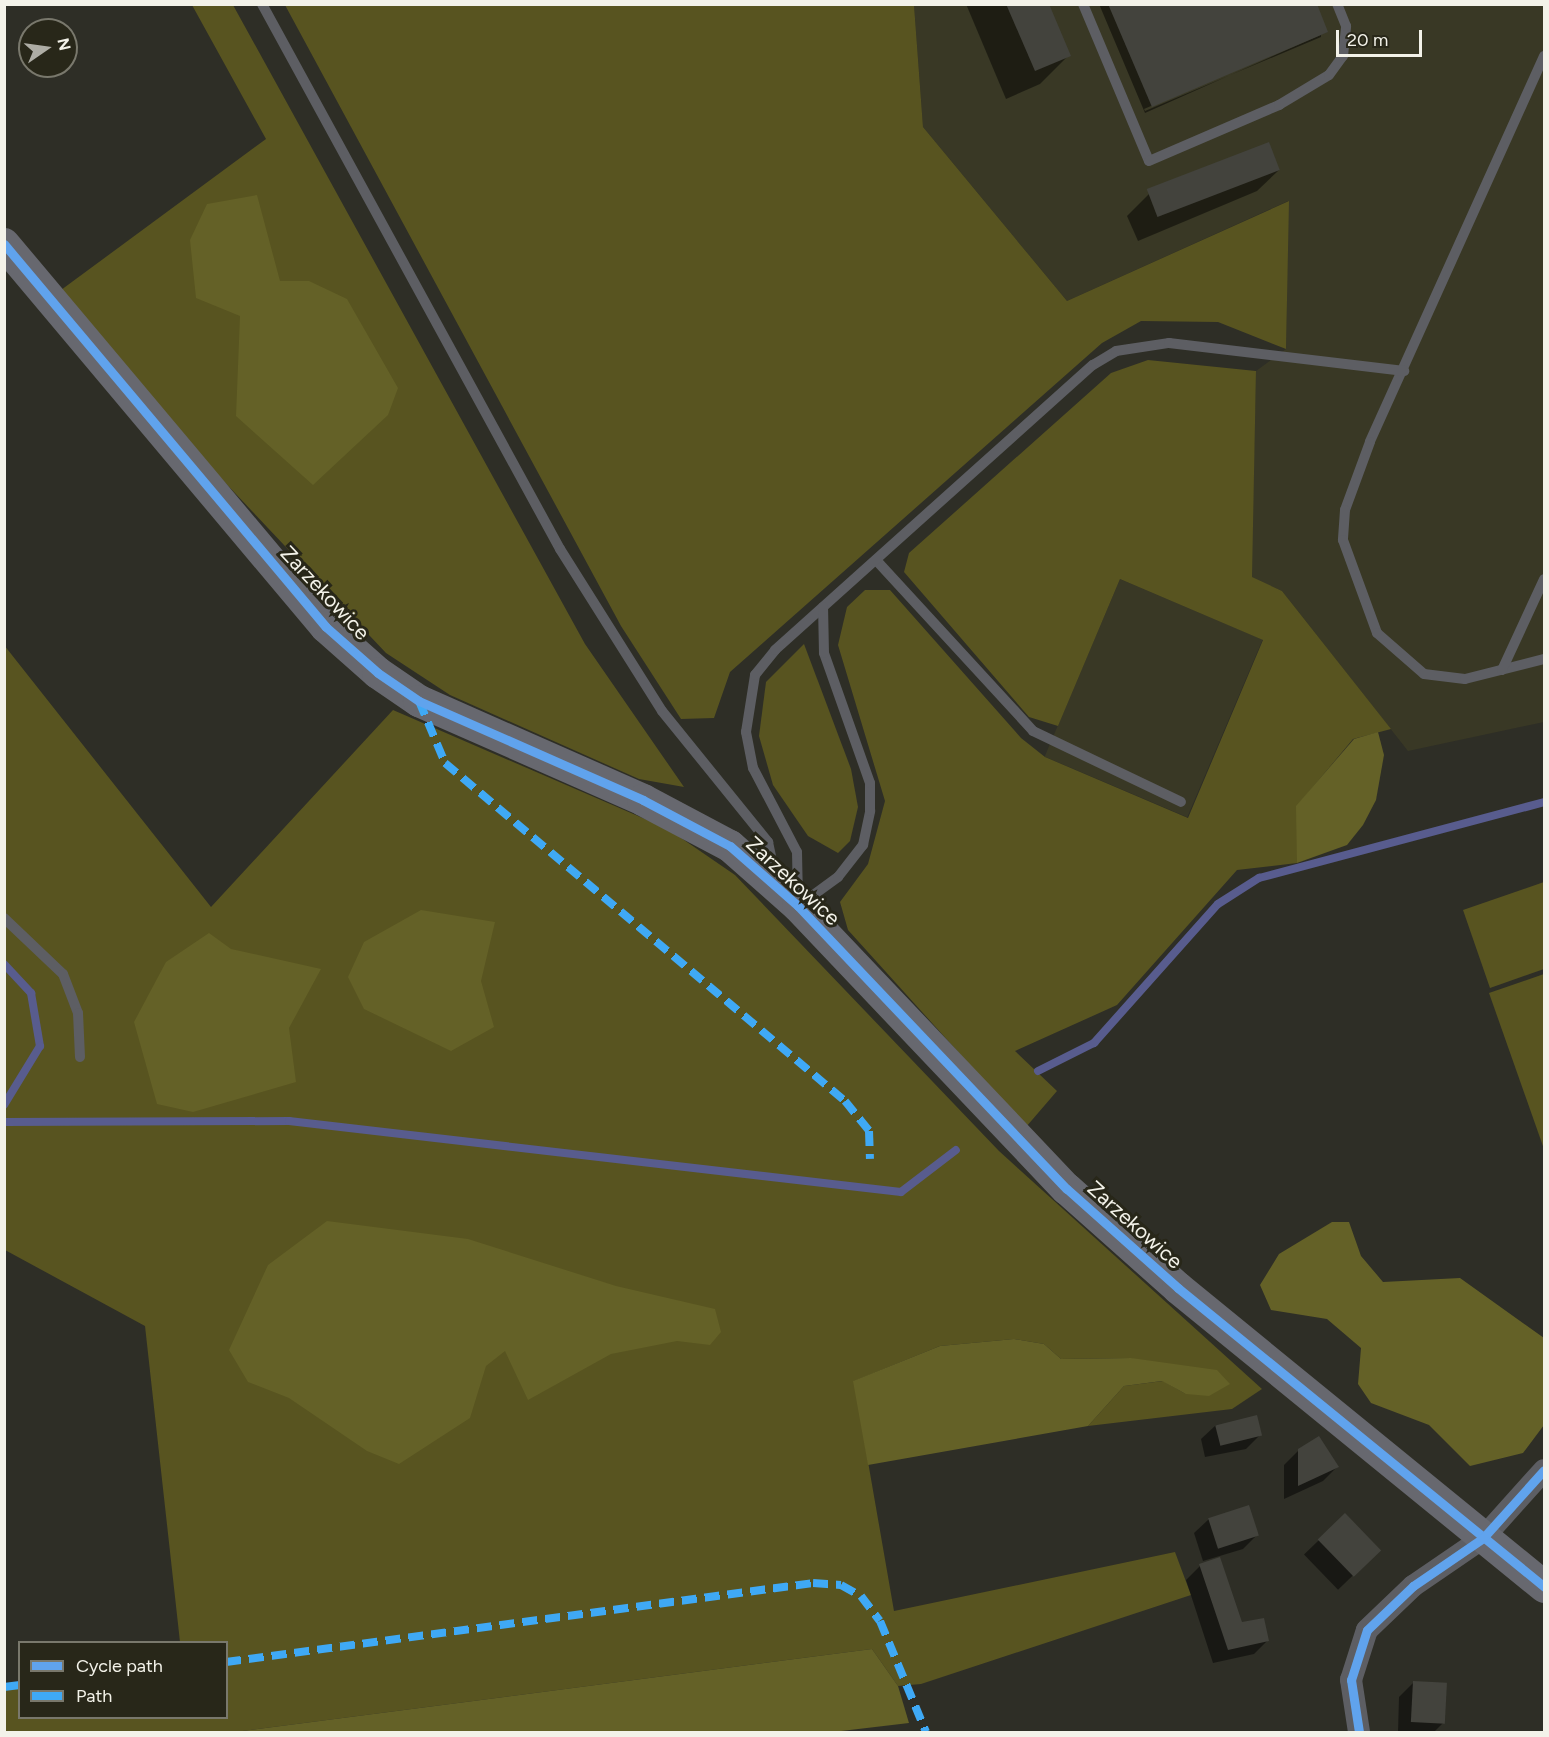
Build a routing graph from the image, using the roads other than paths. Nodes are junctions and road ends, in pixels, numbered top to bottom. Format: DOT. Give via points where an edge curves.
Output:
graph roads {
  1 [pos="262,4"];
  2 [pos="1083,4"];
  3 [pos="1337,4"];
  4 [pos="1545,56"];
  5 [pos="4,244"];
  6 [pos="1404,371"];
  7 [pos="876,560"];
  8 [pos="1545,579"];
  9 [pos="823,607"];
  10 [pos="1545,659"];
  11 [pos="1502,670"];
  12 [pos="1181,802"];
  13 [pos="798,906"];
  14 [pos="4,918"];
  15 [pos="80,1057"];
  16 [pos="1545,1470"];
  17 [pos="1483,1538"];
  18 [pos="1545,1587"];
  19 [pos="1359,1732"];
  1 -- 13 [label="lane" via="560,549 662,711 768,842 773,871"];
  2 -- 3 [label="lane" via="1149,161 1279,105 1329,75 1343,56 1346,26"];
  4 -- 6 [label="lane"];
  5 -- 13 [label="street, Zarzekowice" via="326,627 378,673 419,702 643,800 730,846"];
  6 -- 7 [label="lane" via="1169,343 1116,351 1093,366"];
  6 -- 11 [label="lane" via="1349,500 1344,540 1377,633 1424,675 1465,679"];
  7 -- 9 [label="lane"];
  7 -- 12 [label="lane" via="1033,731"];
  8 -- 11 [label="lane"];
  9 -- 13 [label="lane" via="824,653 870,783 870,811 863,845 838,877"];
  9 -- 13 [label="lane" via="775,650 755,675 747,700 746,732 753,768 797,852"];
  10 -- 11 [label="lane"];
  13 -- 17 [label="street, Zarzekowice" via="1067,1189 1178,1287"];
  14 -- 15 [label="lane" via="63,974 78,1013"];
  16 -- 17 [label="street"];
  17 -- 18 [label="street, Zarzekowice"];
  17 -- 19 [label="street" via="1413,1586 1367,1630 1351,1680"];
}
